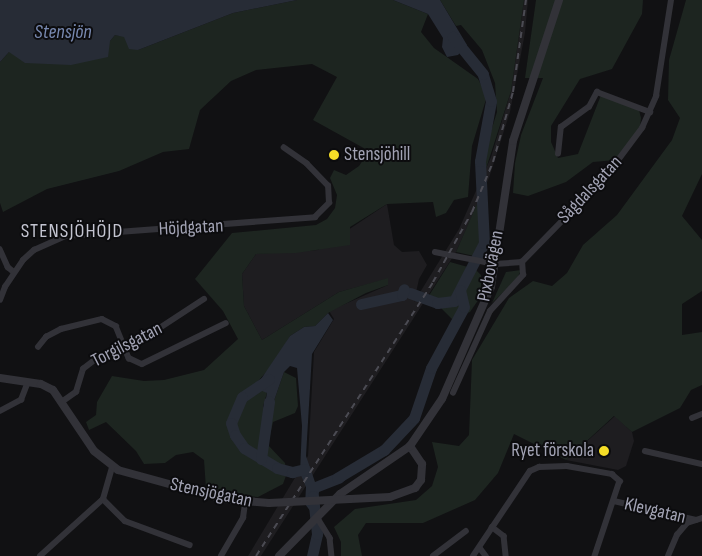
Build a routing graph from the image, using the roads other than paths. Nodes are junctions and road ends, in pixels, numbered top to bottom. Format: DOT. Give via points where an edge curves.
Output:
graph roads {
  1 [pos="559,0"];
  2 [pos="671,0"];
  3 [pos="650,112"];
  4 [pos="284,148"];
  5 [pos="558,154"];
  6 [pos="0,249"];
  7 [pos="435,252"];
  8 [pos="522,262"];
  9 [pos="495,264"];
  10 [pos="14,272"];
  11 [pos="204,299"];
  12 [pos="0,300"];
  13 [pos="226,323"];
  14 [pos="123,345"];
  15 [pos="38,347"];
  16 [pos="0,378"];
  17 [pos="28,382"];
  18 [pos="453,393"];
  19 [pos="63,401"];
  20 [pos="0,411"];
  21 [pos="702,414"];
  22 [pos="692,418"];
  23 [pos="410,446"];
  24 [pos="645,451"];
  25 [pos="702,464"];
  26 [pos="112,467"];
  27 [pos="103,499"];
  28 [pos="614,501"];
  29 [pos="245,503"];
  30 [pos="316,518"];
  31 [pos="699,519"];
  32 [pos="492,527"];
  33 [pos="466,531"];
  34 [pos="190,545"];
  35 [pos="480,548"];
  36 [pos="40,556"];
  37 [pos="222,556"];
  38 [pos="279,556"];
  39 [pos="332,556"];
  40 [pos="433,556"];
  41 [pos="473,556"];
  42 [pos="486,556"];
  43 [pos="506,556"];
  44 [pos="595,556"];
  45 [pos="668,556"];
  1 -- 9 [label="street, Pixbovägen" via="513,141"];
  2 -- 3 [label="street, Sågdalsgatan" via="662,74"];
  3 -- 5 [label="street" via="597,92 589,107 561,127"];
  3 -- 8 [label="street, Sågdalsgatan" via="607,176"];
  4 -- 10 [label="street, Höjdgatan" via="313,168 328,186 329,203 315,217 65,236 34,250"];
  6 -- 10 [label="street" via="8,267"];
  7 -- 9 [label="street"];
  8 -- 9 [label="street"];
  8 -- 18 [label="street, Sågdalsgatan" via="523,276 490,311"];
  9 -- 23 [label="street, Pixbovägen" via="486,302 455,374 431,418"];
  10 -- 12 [label="street, Höjdgatan"];
  11 -- 14 [label="street, Torgilsgatan" via="165,326"];
  13 -- 14 [label="street" via="147,363 132,361"];
  14 -- 15 [label="street" via="116,326 102,319 56,331"];
  14 -- 19 [label="street, Torgilsgatan" via="104,353 83,368 76,392"];
  16 -- 17 [label="street, Stensjögatan"];
  17 -- 19 [label="street, Stensjögatan" via="49,387"];
  17 -- 20 [label="street" via="21,400"];
  19 -- 26 [label="street, Stensjögatan" via="94,451"];
  21 -- 22 [label="street"];
  23 -- 29 [label="street, Stensjögatan, bridge" via="422,464 421,480 403,494 377,499"];
  23 -- 30 [label="street, Pixbovägen" via="346,488"];
  24 -- 25 [label="street"];
  26 -- 27 [label="street"];
  26 -- 29 [label="street, Stensjögatan" via="127,474"];
  27 -- 34 [label="street" via="125,521"];
  27 -- 36 [label="street"];
  28 -- 31 [label="street, Klevgatan"];
  28 -- 32 [label="street" via="619,477 579,467 535,468 527,474"];
  28 -- 44 [label="street"];
  29 -- 37 [label="street" via="243,518"];
  30 -- 38 [label="street, Pixbovägen"];
  30 -- 39 [label="street" via="330,538"];
  31 -- 45 [label="street" via="687,523 676,535"];
  32 -- 35 [label="street"];
  32 -- 43 [label="street" via="504,536"];
  33 -- 40 [label="street"];
  35 -- 41 [label="street"];
  35 -- 42 [label="street"];
}
